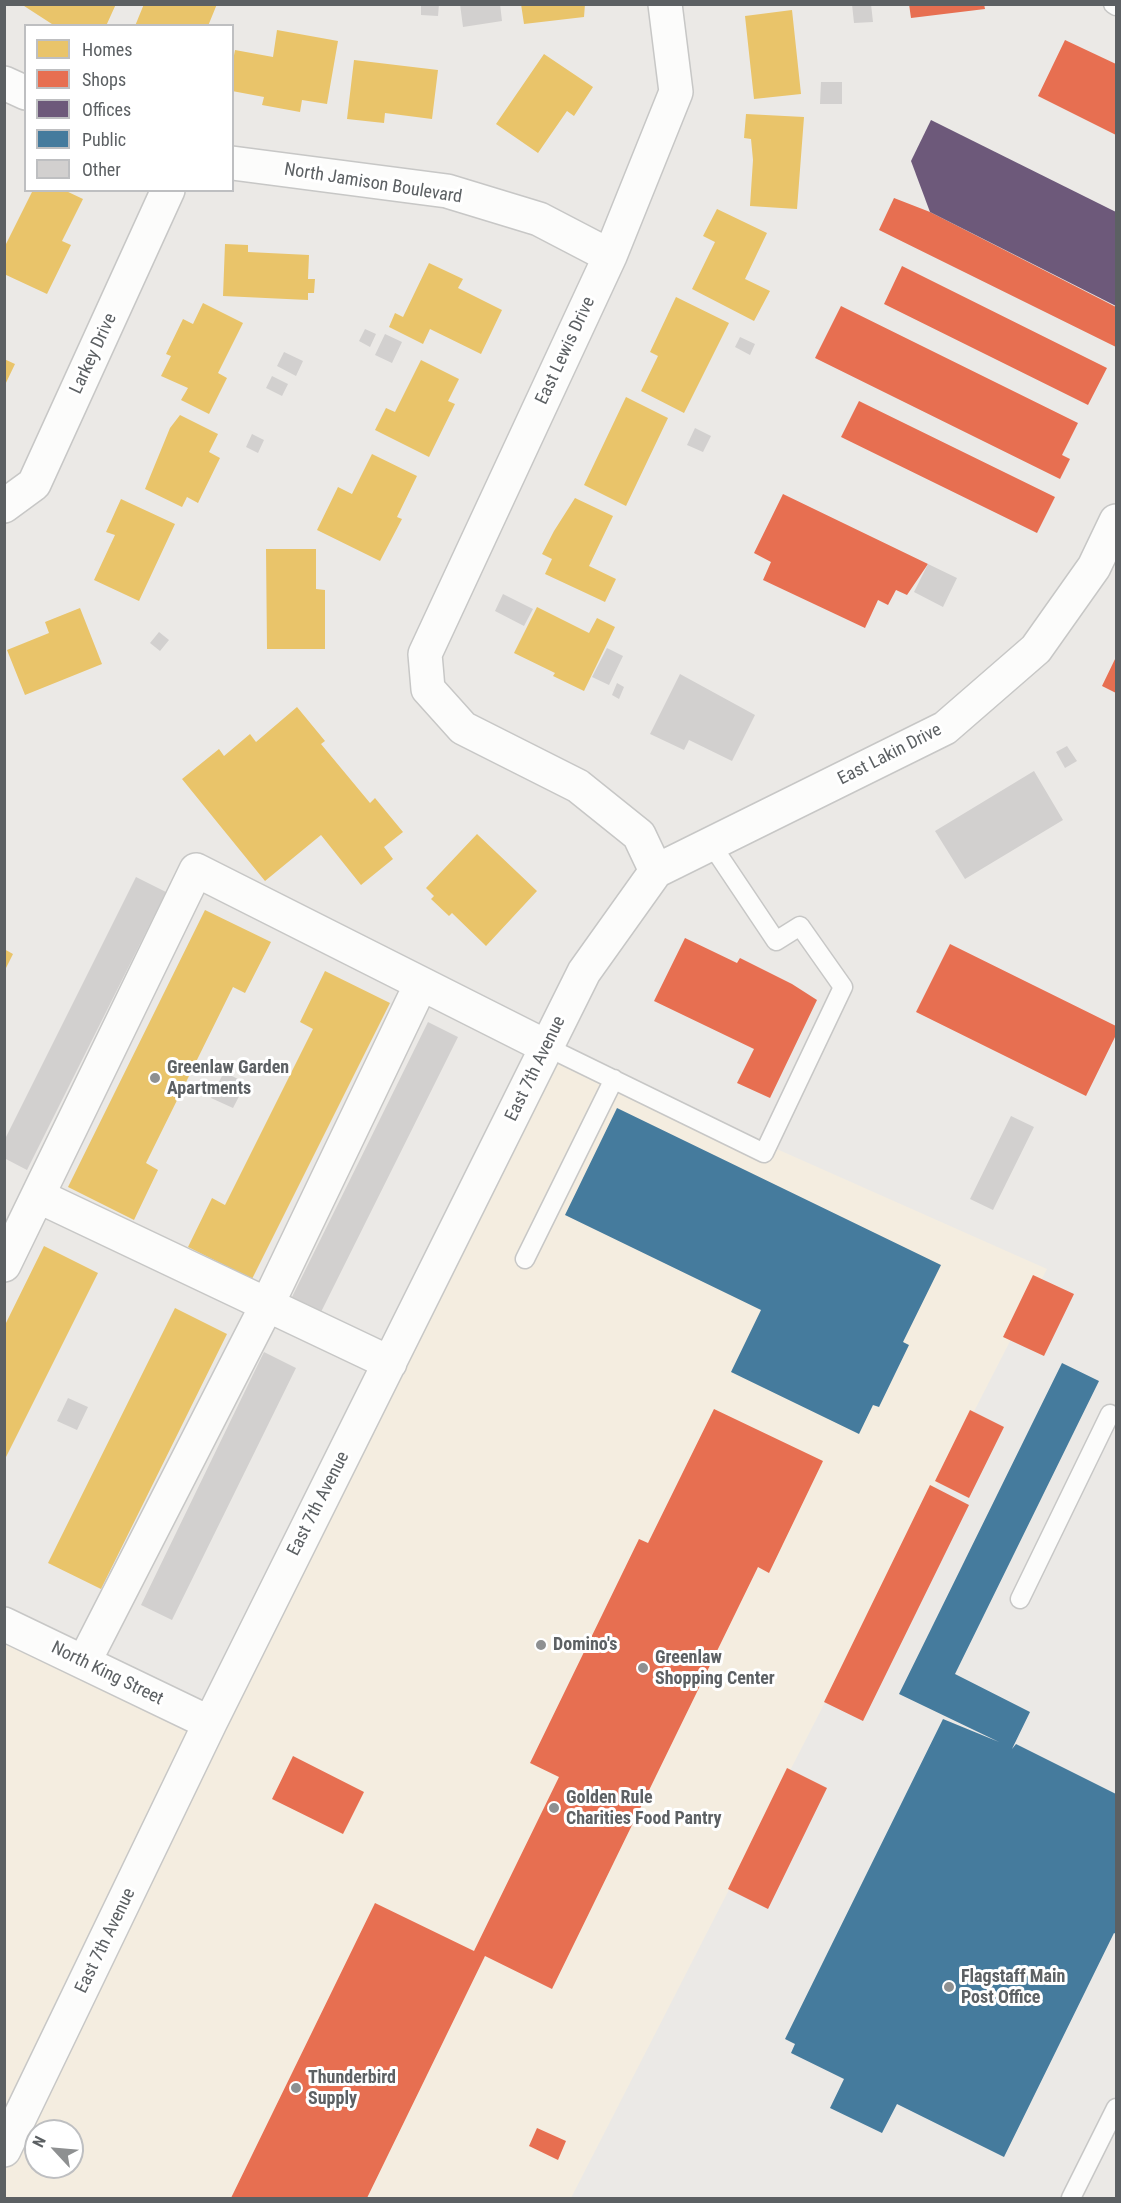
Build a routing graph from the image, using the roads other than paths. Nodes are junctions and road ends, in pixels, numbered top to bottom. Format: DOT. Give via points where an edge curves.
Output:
graph roads {
  1 [pos="666,4"];
  2 [pos="4,83"];
  3 [pos="24,92"];
  4 [pos="234,163"];
  5 [pos="167,192"];
  6 [pos="610,256"];
  7 [pos="4,506"];
  8 [pos="1116,521"];
  9 [pos="711,844"];
  10 [pos="656,871"];
  11 [pos="421,984"];
  12 [pos="547,1047"];
  13 [pos="614,1080"];
  14 [pos="38,1196"];
  15 [pos="525,1259"];
  16 [pos="4,1265"];
  17 [pos="267,1305"];
  18 [pos="390,1363"];
  19 [pos="1110,1414"];
  20 [pos="1020,1599"];
  21 [pos="4,1624"];
  22 [pos="84,1662"];
  23 [pos="210,1723"];
  24 [pos="1116,2108"];
  25 [pos="5,2149"];
  26 [pos="1071,2199"];
  1 -- 6 [label="street, East Lewis Drive" via="676,92"];
  2 -- 3 [label="street"];
  4 -- 6 [label="street, North Jamison Boulevard" via="447,191 539,219"];
  5 -- 7 [label="street, Larkey Drive" via="34,484"];
  6 -- 10 [label="street, East Lewis Drive" via="425,654 428,689 463,728 587,792 639,835"];
  8 -- 9 [label="street, East Lakin Drive" via="1094,567 1036,649 945,728"];
  9 -- 10 [label="street, East Lakin Drive"];
  9 -- 13 [label="lane" via="776,941 800,926 843,987 764,1153"];
  10 -- 12 [label="street, East 7th Avenue" via="584,972"];
  11 -- 12 [label="street"];
  11 -- 14 [label="street" via="196,870"];
  11 -- 17 [label="street"];
  12 -- 13 [label="lane"];
  12 -- 18 [label="street, East 7th Avenue"];
  13 -- 15 [label="lane"];
  14 -- 16 [label="street"];
  14 -- 17 [label="street"];
  17 -- 18 [label="street"];
  17 -- 22 [label="street"];
  18 -- 23 [label="street, East 7th Avenue"];
  19 -- 20 [label="lane"];
  21 -- 22 [label="street, North King Street"];
  22 -- 23 [label="street, North King Street"];
  23 -- 25 [label="street, East 7th Avenue"];
  24 -- 26 [label="lane"];
}
